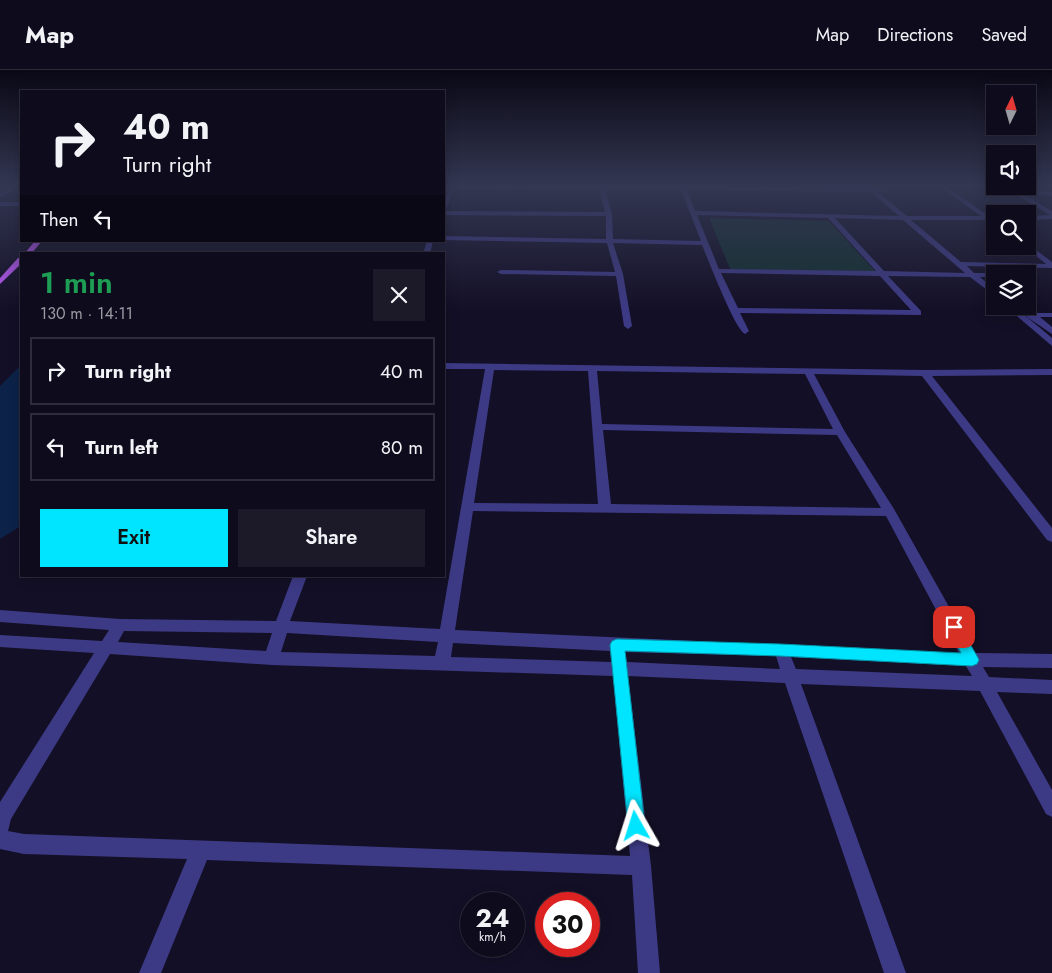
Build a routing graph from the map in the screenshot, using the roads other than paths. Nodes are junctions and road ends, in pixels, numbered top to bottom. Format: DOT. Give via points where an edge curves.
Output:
graph roads {
  1 [pos="609,227"];
  2 [pos="698,227"];
  3 [pos="840,227"];
  4 [pos="917,227"];
  5 [pos="928,227"];
  6 [pos="445,238"];
  7 [pos="610,241"];
  8 [pos="38,242"];
  9 [pos="704,243"];
  10 [pos="29,252"];
  11 [pos="1036,253"];
  12 [pos="20,261"];
  13 [pos="960,264"];
  14 [pos="970,265"];
  15 [pos="1052,265"];
  16 [pos="501,272"];
  17 [pos="716,272"];
  18 [pos="880,273"];
  19 [pos="619,274"];
  20 [pos="971,274"];
  21 [pos="982,275"];
  22 [pos="986,278"];
  23 [pos="0,282"];
  24 [pos="986,286"];
  25 [pos="734,310"];
  26 [pos="1032,315"];
  27 [pos="1036,315"];
  28 [pos="1052,315"];
  29 [pos="1021,316"];
  30 [pos="628,326"];
  31 [pos="745,331"];
  32 [pos="1052,331"];
  33 [pos="1052,343"];
  34 [pos="445,366"];
  35 [pos="490,366"];
  36 [pos="592,368"];
  37 [pos="808,371"];
  38 [pos="1052,372"];
  39 [pos="925,373"];
  40 [pos="597,427"];
  41 [pos="840,432"];
  42 [pos="466,507"];
  43 [pos="605,509"];
  44 [pos="890,512"];
  45 [pos="1052,537"];
  46 [pos="300,577"];
  47 [pos="0,616"];
  48 [pos="120,625"];
  49 [pos="281,626"];
  50 [pos="446,634"];
  51 [pos="0,642"];
  52 [pos="617,645"];
  53 [pos="106,648"];
  54 [pos="780,650"];
  55 [pos="272,658"];
  56 [pos="972,660"];
  57 [pos="1052,661"];
  58 [pos="442,663"];
  59 [pos="620,669"];
  60 [pos="790,677"];
  61 [pos="985,686"];
  62 [pos="1052,688"];
  63 [pos="1052,808"];
  64 [pos="0,828"];
  65 [pos="0,839"];
  66 [pos="200,850"];
  67 [pos="640,866"];
  68 [pos="150,973"];
  69 [pos="649,973"];
  70 [pos="895,973"];
  1 -- 7 [label="street"];
  2 -- 9 [label="street"];
  3 -- 18 [label="street"];
  4 -- 13 [label="street"];
  5 -- 14 [label="street"];
  6 -- 7 [label="street"];
  7 -- 9 [label="street"];
  7 -- 19 [label="street"];
  8 -- 10 [label="main road"];
  9 -- 17 [label="street"];
  11 -- 15 [label="street"];
  12 -- 23 [label="main road"];
  13 -- 14 [label="street"];
  13 -- 20 [label="street"];
  14 -- 15 [label="street"];
  14 -- 21 [label="street"];
  16 -- 19 [label="street"];
  17 -- 18 [label="street"];
  17 -- 25 [label="street"];
  18 -- 20 [label="street"];
  18 -- 25 [label="street" via="918,313"];
  19 -- 30 [label="street"];
  20 -- 21 [label="street"];
  20 -- 24 [label="street"];
  21 -- 22 [label="street"];
  25 -- 31 [label="street"];
  26 -- 29 [label="street"];
  26 -- 32 [label="street"];
  27 -- 28 [label="street"];
  29 -- 33 [label="street"];
  34 -- 35 [label="street"];
  35 -- 36 [label="street"];
  35 -- 42 [label="street"];
  36 -- 37 [label="street"];
  36 -- 40 [label="street"];
  37 -- 39 [label="street"];
  37 -- 41 [label="street"];
  38 -- 39 [label="street"];
  39 -- 45 [label="street"];
  40 -- 41 [label="street"];
  40 -- 43 [label="street"];
  41 -- 44 [label="street"];
  42 -- 43 [label="street"];
  42 -- 50 [label="street"];
  43 -- 44 [label="street"];
  44 -- 56 [label="street"];
  46 -- 49 [label="street"];
  47 -- 48 [label="street"];
  48 -- 49 [label="street"];
  48 -- 53 [label="street"];
  49 -- 50 [label="street"];
  49 -- 55 [label="street"];
  50 -- 52 [label="street"];
  50 -- 58 [label="street"];
  51 -- 53 [label="street"];
  52 -- 54 [label="street"];
  52 -- 59 [label="street"];
  53 -- 55 [label="street"];
  53 -- 64 [label="street" via="2,816"];
  54 -- 56 [label="street"];
  54 -- 60 [label="street"];
  55 -- 58 [label="street"];
  56 -- 57 [label="street"];
  56 -- 61 [label="street"];
  58 -- 59 [label="street"];
  59 -- 60 [label="street"];
  59 -- 67 [label="street"];
  60 -- 61 [label="street"];
  60 -- 70 [label="street"];
  61 -- 62 [label="street"];
  61 -- 63 [label="street"];
  65 -- 66 [label="street" via="24,844"];
  66 -- 67 [label="street"];
  66 -- 68 [label="street"];
  67 -- 69 [label="street"];
}
